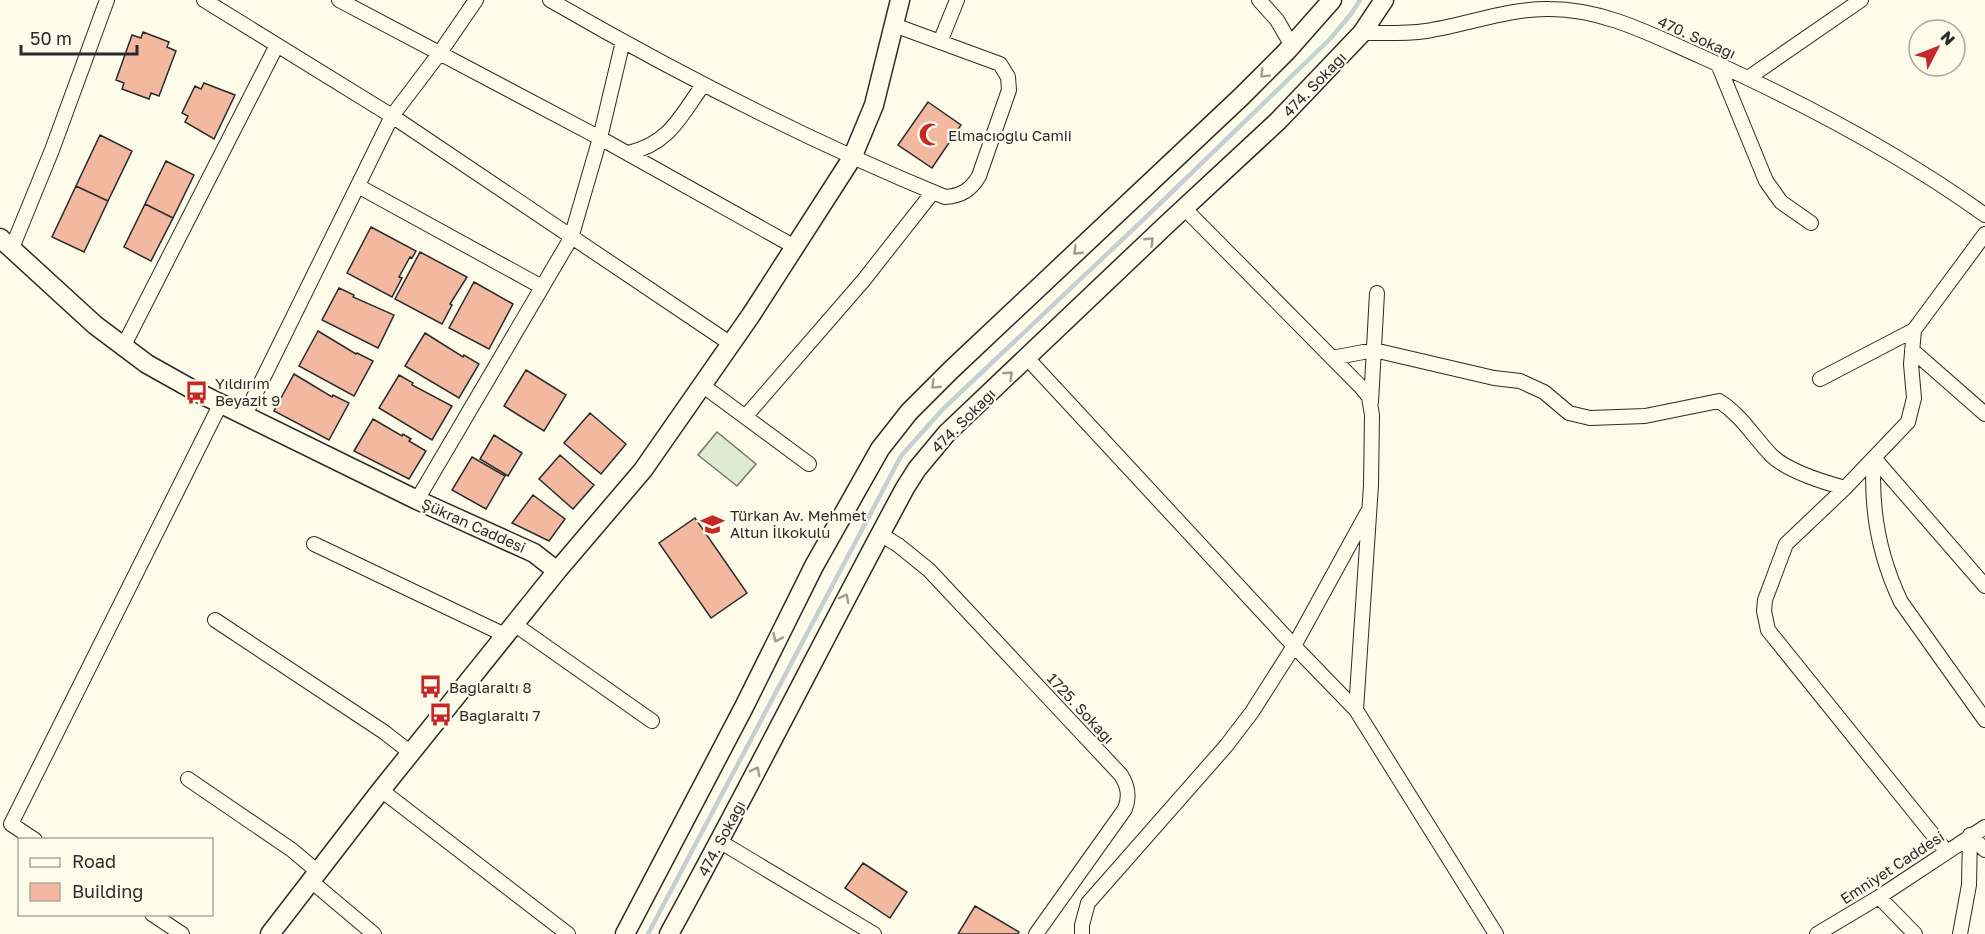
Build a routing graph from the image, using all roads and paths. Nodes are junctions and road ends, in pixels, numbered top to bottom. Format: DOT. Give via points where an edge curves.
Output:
graph roads {
  1 [pos="107,0"];
  2 [pos="204,0"];
  3 [pos="476,0"];
  4 [pos="550,0"];
  5 [pos="900,0"];
  6 [pos="957,0"];
  7 [pos="1259,0"];
  8 [pos="1332,0"];
  9 [pos="1384,0"];
  10 [pos="1861,0"];
  11 [pos="344,1"];
  12 [pos="894,25"];
  13 [pos="1362,33"];
  14 [pos="622,41"];
  15 [pos="940,42"];
  16 [pos="277,45"];
  17 [pos="1292,46"];
  18 [pos="439,54"];
  19 [pos="1718,64"];
  20 [pos="1748,78"];
  21 [pos="703,85"];
  22 [pos="392,116"];
  23 [pos="600,138"];
  24 [pos="628,153"];
  25 [pos="852,158"];
  26 [pos="358,186"];
  27 [pos="933,192"];
  28 [pos="1184,208"];
  29 [pos="1985,215"];
  30 [pos="1811,223"];
  31 [pos="1985,234"];
  32 [pos="571,238"];
  33 [pos="6,243"];
  34 [pos="795,247"];
  35 [pos="542,287"];
  36 [pos="1377,293"];
  37 [pos="1914,330"];
  38 [pos="731,344"];
  39 [pos="123,347"];
  40 [pos="1374,350"];
  41 [pos="1912,350"];
  42 [pos="1027,358"];
  43 [pos="1332,358"];
  44 [pos="1820,379"];
  45 [pos="702,385"];
  46 [pos="221,404"];
  47 [pos="1371,406"];
  48 [pos="1985,414"];
  49 [pos="245,415"];
  50 [pos="745,417"];
  51 [pos="1874,458"];
  52 [pos="809,464"];
  53 [pos="1845,488"];
  54 [pos="417,500"];
  55 [pos="1369,509"];
  56 [pos="879,534"];
  57 [pos="314,544"];
  58 [pos="557,571"];
  59 [pos="1985,586"];
  60 [pos="215,620"];
  61 [pos="510,629"];
  62 [pos="1294,646"];
  63 [pos="1356,710"];
  64 [pos="652,720"];
  65 [pos="1985,720"];
  66 [pos="411,753"];
  67 [pos="188,779"];
  68 [pos="381,790"];
  69 [pos="1985,827"];
  70 [pos="1970,835"];
  71 [pos="32,838"];
  72 [pos="719,841"];
  73 [pos="1985,850"];
  74 [pos="1946,851"];
  75 [pos="314,876"];
  76 [pos="1879,897"];
  77 [pos="154,916"];
  78 [pos="1491,931"];
  79 [pos="182,934"];
  80 [pos="270,934"];
  81 [pos="374,934"];
  82 [pos="568,934"];
  83 [pos="625,934"];
  84 [pos="669,934"];
  85 [pos="874,934"];
  86 [pos="1036,934"];
  87 [pos="1082,934"];
  88 [pos="1817,934"];
  89 [pos="1915,934"];
  90 [pos="1960,934"];
  1 -- 33 [label="street" via="64,117"];
  2 -- 16 [label="street"];
  3 -- 18 [label="street"];
  4 -- 14 [label="street"];
  5 -- 12 [label="street"];
  6 -- 15 [label="street"];
  7 -- 17 [label="street"];
  8 -- 17 [label="street"];
  9 -- 13 [label="street, 474. Sokağı"];
  10 -- 20 [label="street"];
  11 -- 18 [label="street"];
  12 -- 15 [label="street"];
  12 -- 25 [label="street" via="874,105"];
  13 -- 19 [label="street, 470. Sokağı" via="1424,32 1533,9 1567,9 1616,20"];
  13 -- 28 [label="street, 474. Sokağı" via="1278,121"];
  14 -- 21 [label="street"];
  14 -- 23 [label="street"];
  15 -- 27 [label="street" via="1000,64 1008,77 1009,90 976,182 952,197"];
  16 -- 22 [label="street"];
  16 -- 39 [label="street"];
  17 -- 83 [label="street, one-way" via="951,370 888,437 813,566"];
  18 -- 22 [label="street"];
  18 -- 23 [label="street"];
  19 -- 20 [label="street, 470. Sokağı"];
  19 -- 30 [label="street" via="1766,181 1782,202"];
  20 -- 29 [label="street, 470. Sokağı" via="1887,150"];
  21 -- 24 [label="street" via="664,138"];
  21 -- 25 [label="street"];
  22 -- 26 [label="street"];
  22 -- 32 [label="street"];
  23 -- 24 [label="street"];
  23 -- 32 [label="street"];
  24 -- 34 [label="street"];
  25 -- 27 [label="street"];
  25 -- 34 [label="street"];
  26 -- 35 [label="street"];
  26 -- 49 [label="street"];
  27 -- 50 [label="street" via="863,281"];
  42 -- 28 [label="street, 474. Sokağı, one-way"];
  28 -- 43 [label="street"];
  31 -- 37 [label="street"];
  32 -- 35 [label="street"];
  32 -- 38 [label="street"];
  33 -- 39 [label="street, Şükran Caddesi"];
  34 -- 38 [label="street"];
  35 -- 54 [label="street"];
  36 -- 40 [label="street"];
  37 -- 41 [label="street"];
  37 -- 44 [label="street"];
  38 -- 45 [label="street"];
  39 -- 46 [label="street, Şükran Caddesi" via="172,379"];
  40 -- 43 [label="street"];
  40 -- 47 [label="street"];
  40 -- 53 [label="street" via="1520,381 1544,392 1569,413 1590,418 1645,416 1719,400 1736,413 1773,457"];
  41 -- 48 [label="street"];
  41 -- 51 [label="street" via="1911,415 1903,429"];
  56 -- 42 [label="street, 474. Sokağı, one-way" via="931,452"];
  42 -- 62 [label="street"];
  43 -- 47 [label="street" via="1365,392"];
  45 -- 50 [label="street"];
  45 -- 58 [label="street" via="644,470"];
  46 -- 49 [label="street, Şükran Caddesi"];
  46 -- 71 [label="street" via="11,824"];
  47 -- 55 [label="street"];
  49 -- 54 [label="street, Şükran Caddesi"];
  50 -- 52 [label="street"];
  51 -- 53 [label="street"];
  51 -- 59 [label="street"];
  51 -- 65 [label="street" via="1876,527 1893,585"];
  53 -- 74 [label="street" via="1786,544 1765,600 1765,620 1768,630"];
  54 -- 58 [label="street, Şükran Caddesi" via="534,553"];
  55 -- 62 [label="street"];
  55 -- 63 [label="street"];
  72 -- 56 [label="street, 474. Sokağı, one-way"];
  56 -- 86 [label="street, 1725. Sokağı" via="929,570 1125,781 1125,809"];
  57 -- 61 [label="street"];
  58 -- 61 [label="street"];
  60 -- 66 [label="street"];
  61 -- 64 [label="street"];
  61 -- 66 [label="street"];
  62 -- 63 [label="street"];
  62 -- 87 [label="street" via="1226,746 1088,903"];
  63 -- 78 [label="street"];
  66 -- 68 [label="street"];
  67 -- 75 [label="street" via="292,850"];
  68 -- 75 [label="street"];
  68 -- 82 [label="street"];
  69 -- 70 [label="street, Emniyet Caddesi"];
  70 -- 73 [label="street"];
  70 -- 74 [label="street, Emniyet Caddesi"];
  70 -- 90 [label="street" via="1969,885"];
  72 -- 84 [label="street, 474. Sokağı"];
  72 -- 85 [label="street"];
  74 -- 76 [label="street, Emniyet Caddesi"];
  75 -- 80 [label="street"];
  75 -- 81 [label="street"];
  76 -- 88 [label="street, Emniyet Caddesi"];
  76 -- 89 [label="street"];
  77 -- 79 [label="street"];
}
